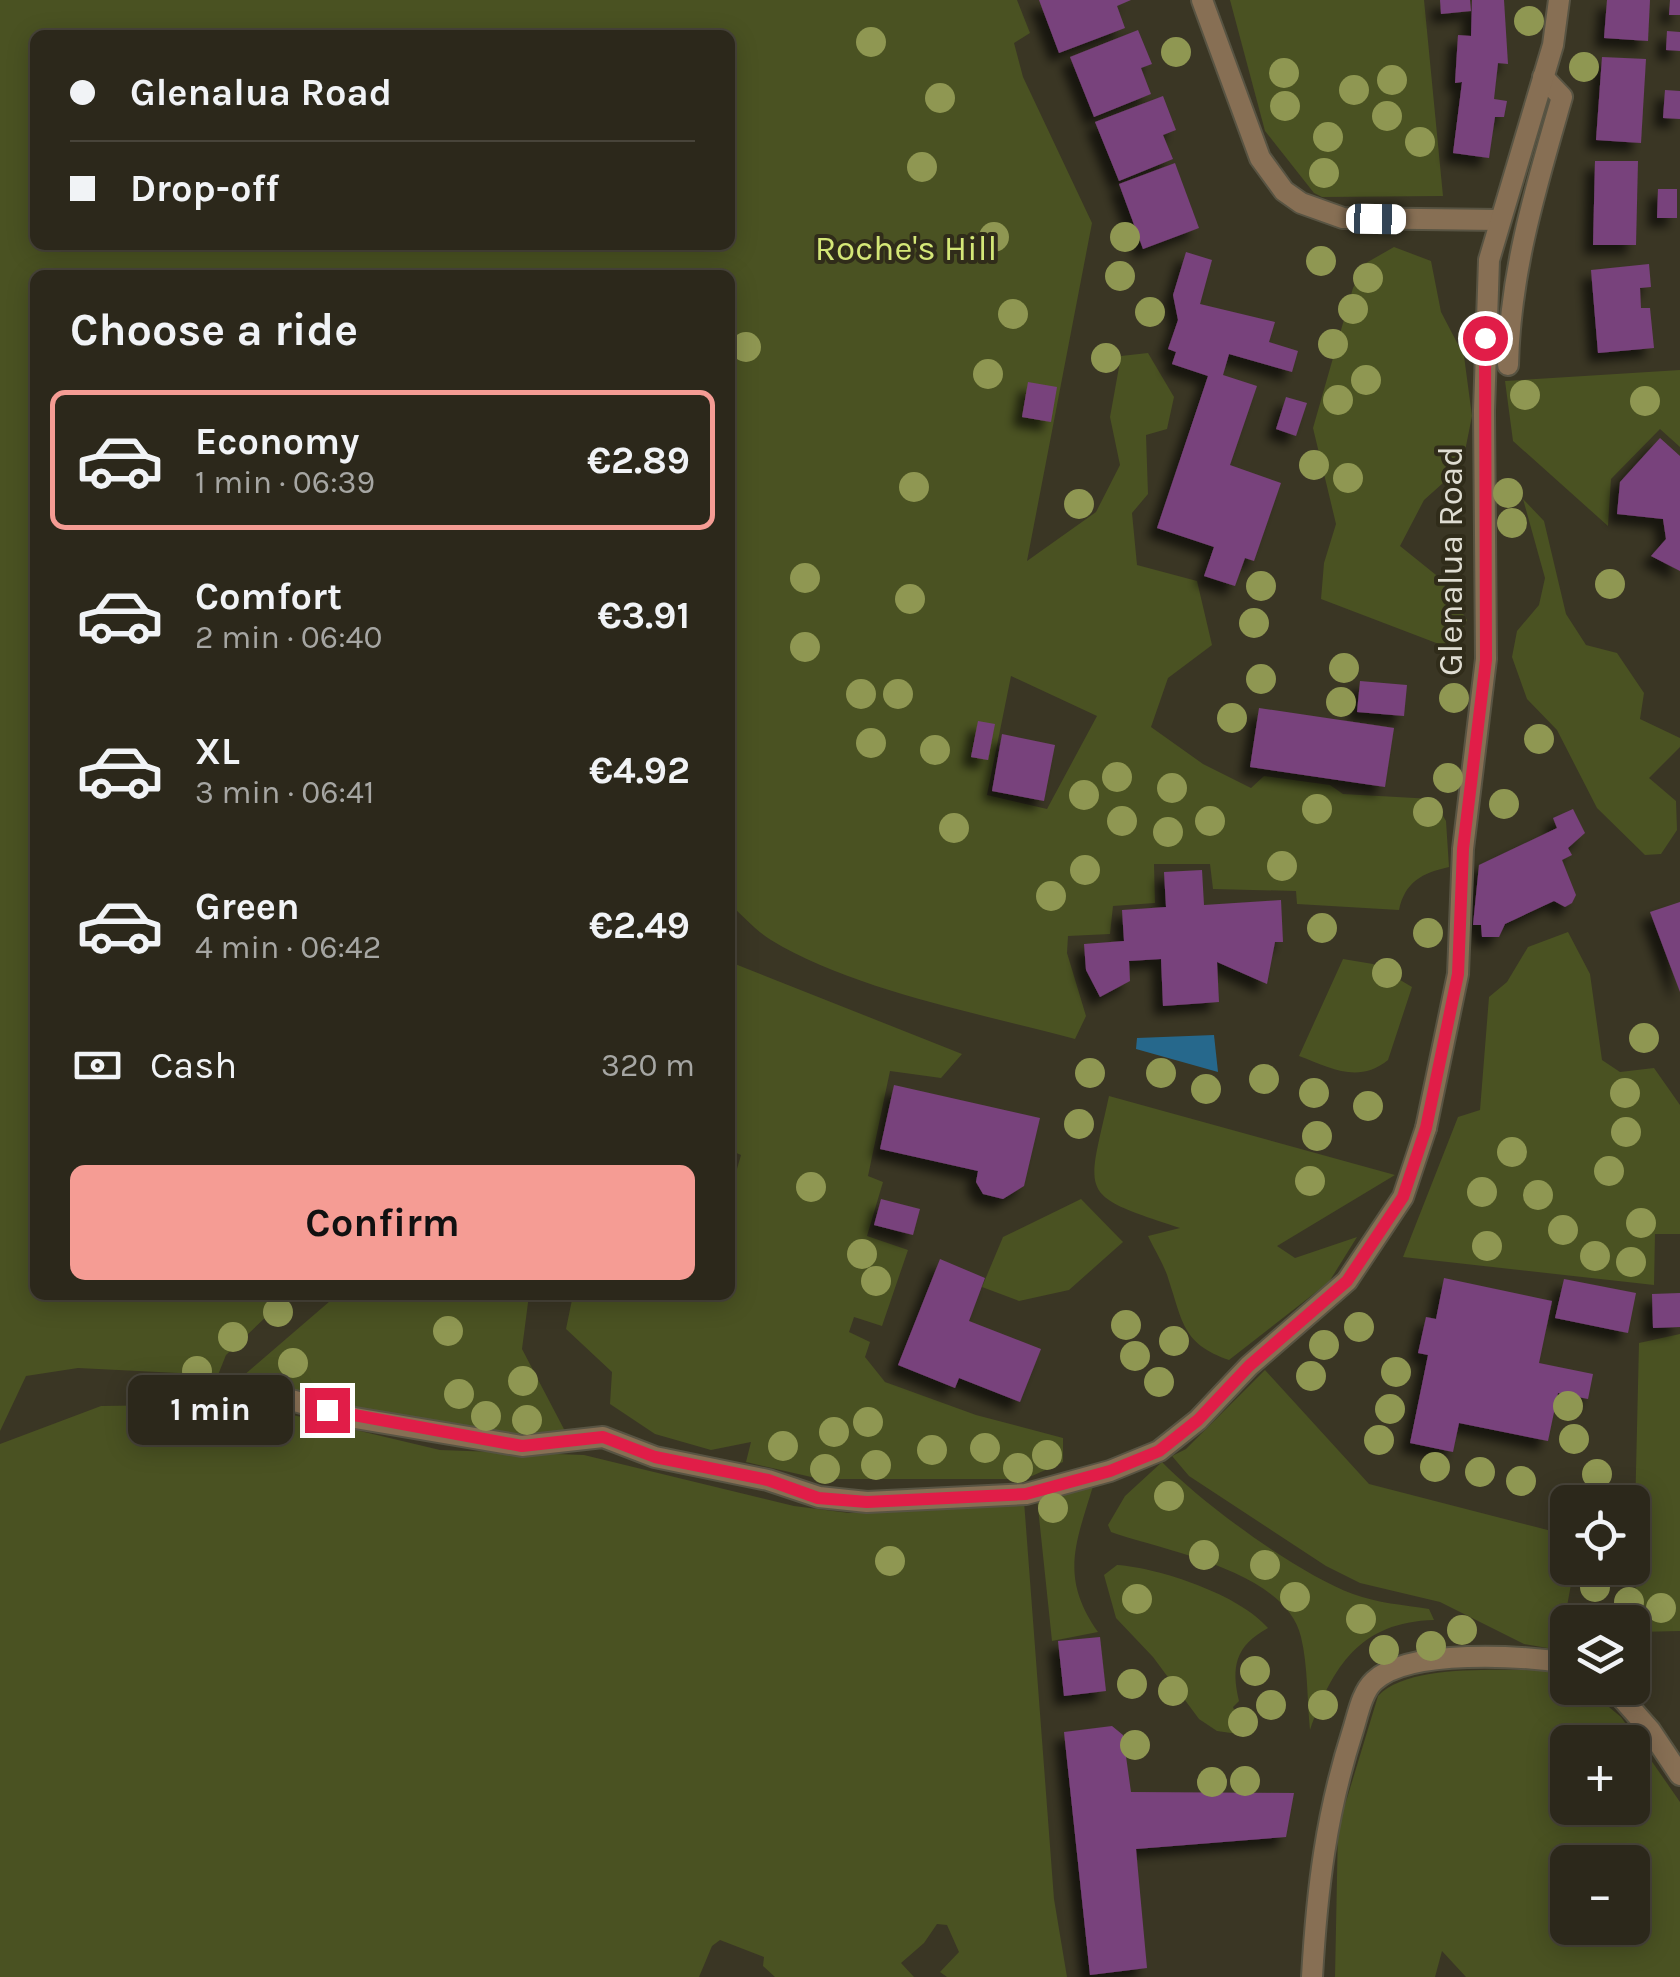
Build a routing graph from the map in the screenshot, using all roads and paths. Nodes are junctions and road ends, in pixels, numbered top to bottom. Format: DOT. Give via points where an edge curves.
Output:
graph roads {
  1 [pos="1202,0"];
  2 [pos="1560,0"];
  3 [pos="1543,78"];
  4 [pos="1500,220"];
  5 [pos="1508,365"];
  6 [pos="164,1386"];
  7 [pos="1550,1660"];
  8 [pos="1628,1705"];
  9 [pos="1680,1775"];
  10 [pos="1312,1977"];
  1 -- 4 [label="street" via="1260,158 1284,191 1343,218"];
  2 -- 3 [label="street, Glenalua Road"];
  3 -- 4 [label="street, Glenalua Road"];
  3 -- 5 [label="street" via="1562,97 1519,249"];
  4 -- 6 [label="street, Glenalua Road" via="1486,300 1486,660 1463,849 1458,974 1426,1128 1403,1197 1347,1281 1198,1420 1159,1451 1026,1494 867,1502 818,1498 768,1480 655,1457 603,1437 522,1446 356,1418 238,1385"];
  7 -- 10 [label="street" via="1431,1661 1374,1680 1322,1845"];
  8 -- 9 [label="street"];
}
